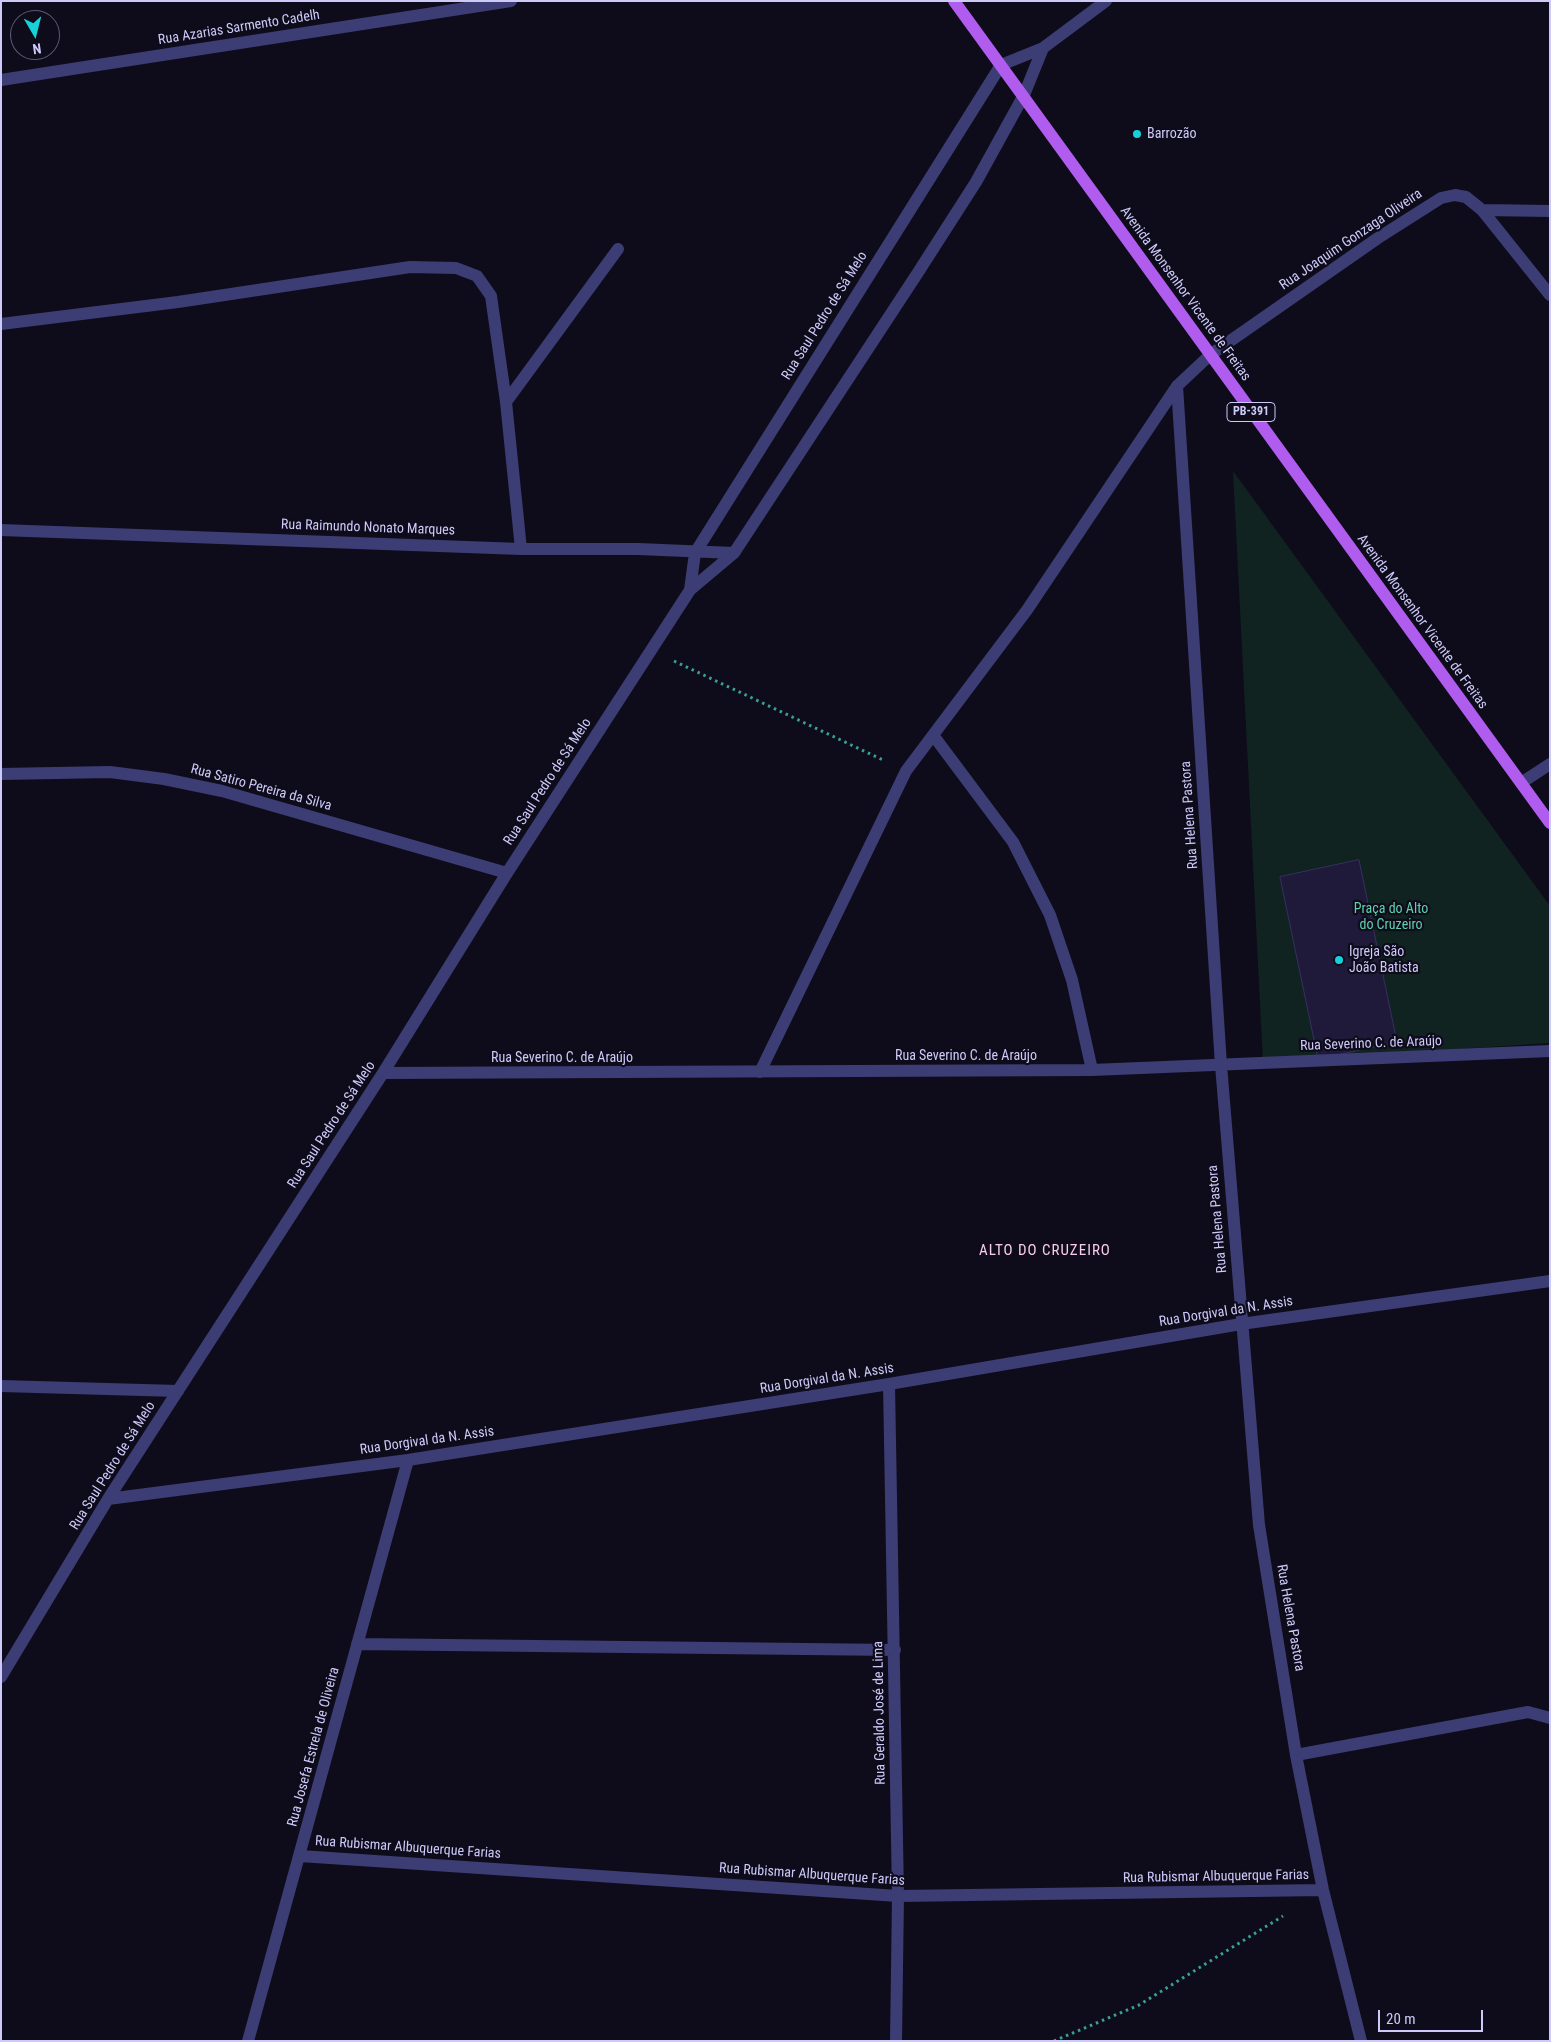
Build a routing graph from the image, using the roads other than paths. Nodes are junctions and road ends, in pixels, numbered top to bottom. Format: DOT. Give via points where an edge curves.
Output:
graph roads {
  1 [pos="511,1"];
  2 [pos="954,1"];
  3 [pos="1106,1"];
  4 [pos="1043,48"];
  5 [pos="1001,65"];
  6 [pos="1,80"];
  7 [pos="1024,95"];
  8 [pos="1482,210"];
  9 [pos="1550,211"];
  10 [pos="618,249"];
  11 [pos="1550,295"];
  12 [pos="1,324"];
  13 [pos="1210,355"];
  14 [pos="1177,386"];
  15 [pos="506,402"];
  16 [pos="1,530"];
  17 [pos="521,549"];
  18 [pos="696,553"];
  19 [pos="734,553"];
  20 [pos="690,590"];
  21 [pos="933,735"];
  22 [pos="1550,764"];
  23 [pos="1,774"];
  24 [pos="1521,783"];
  25 [pos="1550,823"];
  26 [pos="507,873"];
  27 [pos="1550,1051"];
  28 [pos="1221,1065"];
  29 [pos="1092,1070"];
  30 [pos="760,1072"];
  31 [pos="383,1073"];
  32 [pos="1550,1281"];
  33 [pos="1242,1324"];
  34 [pos="889,1384"];
  35 [pos="1,1386"];
  36 [pos="178,1391"];
  37 [pos="408,1460"];
  38 [pos="108,1499"];
  39 [pos="357,1644"];
  40 [pos="895,1650"];
  41 [pos="1,1677"];
  42 [pos="1550,1718"];
  43 [pos="1296,1755"];
  44 [pos="300,1856"];
  45 [pos="1323,1890"];
  46 [pos="898,1896"];
  47 [pos="248,2041"];
  48 [pos="896,2041"];
  49 [pos="1361,2041"];
  1 -- 6 [label="street, Rua Azarias Sarmento Cadelh"];
  2 -- 5 [label="main road, Avenida Monsenhor Vicente de Freitas / PB-391"];
  3 -- 4 [label="street"];
  4 -- 5 [label="street"];
  4 -- 7 [label="street, Rua Saul Pedro de Sá Melo"];
  5 -- 7 [label="main road, Avenida Monsenhor Vicente de Freitas / PB-391"];
  5 -- 18 [label="street, Rua Saul Pedro de Sá Melo"];
  7 -- 13 [label="main road, Avenida Monsenhor Vicente de Freitas / PB-391"];
  7 -- 19 [label="street, Rua Saul Pedro de Sá Melo" via="976,182 923,266"];
  8 -- 9 [label="street"];
  8 -- 11 [label="street, Rua Joaquim Gonzaga Oliveira"];
  8 -- 13 [label="street, Rua Joaquim Gonzaga Oliveira" via="1466,197 1441,198"];
  10 -- 15 [label="street"];
  12 -- 15 [label="street" via="178,302 410,267 456,268 477,276 491,296"];
  13 -- 14 [label="street, Rua Joaquim Gonzaga Oliveira"];
  13 -- 24 [label="main road, Avenida Monsenhor Vicente de Freitas / PB-391"];
  14 -- 21 [label="street, Rua Joaquim Gonzaga Oliveira" via="1026,610"];
  14 -- 28 [label="street, Rua Helena Pastora"];
  15 -- 17 [label="street"];
  16 -- 17 [label="street, Rua Raimundo Nonato Marques"];
  17 -- 18 [label="street, Rua Raimundo Nonato Marques" via="638,549"];
  18 -- 19 [label="street, Rua Raimundo Nonato Marques"];
  18 -- 20 [label="street, Rua Saul Pedro de Sá Melo"];
  19 -- 20 [label="street, Rua Saul Pedro de Sá Melo"];
  20 -- 26 [label="street, Rua Saul Pedro de Sá Melo"];
  21 -- 29 [label="street" via="1013,842 1050,915 1072,980"];
  21 -- 30 [label="street, Rua Joaquim Gonzaga Oliveira" via="906,771"];
  22 -- 24 [label="street"];
  23 -- 26 [label="street, Rua Satiro Pereira da Silva" via="110,772 164,779 222,791"];
  24 -- 25 [label="main road, Avenida Monsenhor Vicente de Freitas / PB-391"];
  26 -- 31 [label="street, Rua Saul Pedro de Sá Melo"];
  27 -- 28 [label="street, Rua Severino C. de Araújo"];
  28 -- 29 [label="street, Rua Severino C. de Araújo"];
  28 -- 33 [label="street, Rua Helena Pastora"];
  29 -- 30 [label="street, Rua Severino C. de Araújo"];
  30 -- 31 [label="street, Rua Severino C. de Araújo"];
  31 -- 36 [label="street, Rua Saul Pedro de Sá Melo"];
  32 -- 33 [label="street, Rua Dorgival da N. Assis"];
  33 -- 34 [label="street, Rua Dorgival da N. Assis"];
  33 -- 43 [label="street, Rua Helena Pastora" via="1258,1524"];
  34 -- 37 [label="street, Rua Dorgival da N. Assis"];
  34 -- 40 [label="street, Rua Geraldo José de Lima"];
  35 -- 36 [label="street"];
  36 -- 38 [label="street, Rua Saul Pedro de Sá Melo"];
  37 -- 38 [label="street, Rua Dorgival da N. Assis"];
  37 -- 39 [label="street, Rua Josefa Estrela de Oliveira"];
  38 -- 41 [label="street, Rua Saul Pedro de Sá Melo"];
  39 -- 40 [label="street"];
  39 -- 44 [label="street, Rua Josefa Estrela de Oliveira"];
  40 -- 46 [label="street, Rua Geraldo José de Lima"];
  42 -- 43 [label="street" via="1528,1712"];
  43 -- 45 [label="street, Rua Helena Pastora"];
  44 -- 46 [label="street, Rua Rubismar Albuquerque Farias"];
  44 -- 47 [label="street, Rua Josefa Estrela de Oliveira"];
  45 -- 46 [label="street, Rua Rubismar Albuquerque Farias"];
  45 -- 49 [label="street, Rua Helena Pastora"];
  46 -- 48 [label="street, Rua Geraldo José de Lima"];
}
